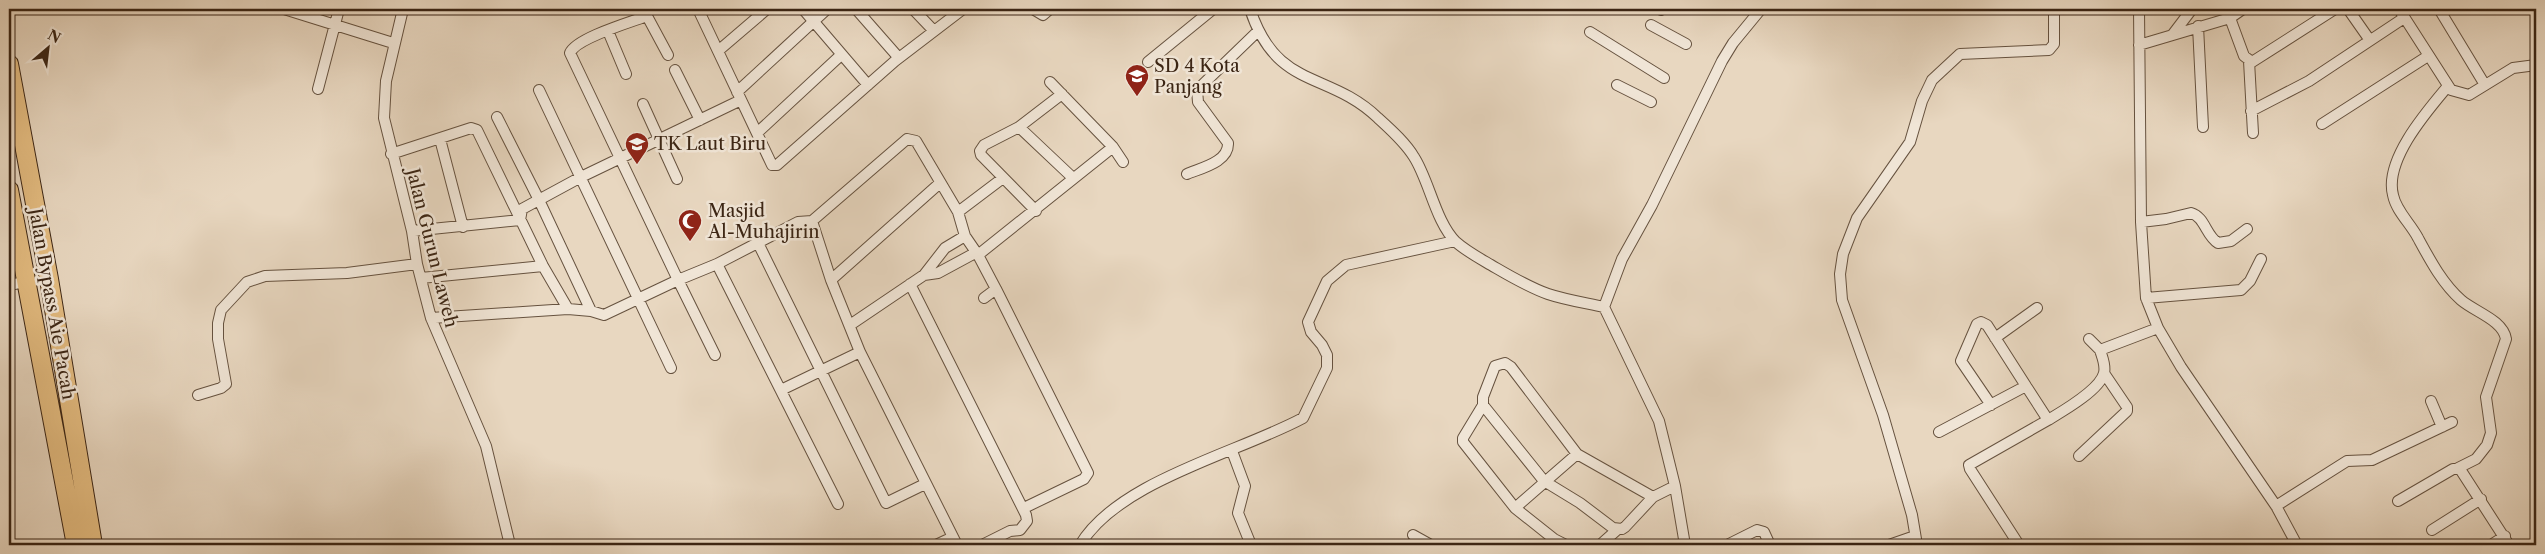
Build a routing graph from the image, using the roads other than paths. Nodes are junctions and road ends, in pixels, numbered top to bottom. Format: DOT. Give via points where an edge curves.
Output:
graph roads {
  1 [pos="284,9"];
  2 [pos="339,9"];
  3 [pos="403,9"];
  4 [pos="698,9"];
  5 [pos="767,9"];
  6 [pos="802,9"];
  7 [pos="827,9"];
  8 [pos="856,9"];
  9 [pos="913,9"];
  10 [pos="963,9"];
  11 [pos="1033,9"];
  12 [pos="1050,9"];
  13 [pos="1213,9"];
  14 [pos="1250,9"];
  15 [pos="1761,9"];
  16 [pos="2054,9"];
  17 [pos="2139,9"];
  18 [pos="2192,9"];
  19 [pos="2243,9"];
  20 [pos="2335,9"];
  21 [pos="2348,9"];
  22 [pos="2439,9"];
  23 [pos="645,12"];
  24 [pos="2402,13"];
  25 [pos="2230,18"];
  26 [pos="813,22"];
  27 [pos="335,23"];
  28 [pos="1651,25"];
  29 [pos="2198,26"];
  30 [pos="608,31"];
  31 [pos="934,32"];
  32 [pos="1257,32"];
  33 [pos="1590,32"];
  34 [pos="2173,34"];
  35 [pos="2369,39"];
  36 [pos="393,43"];
  37 [pos="1686,44"];
  38 [pos="2139,45"];
  39 [pos="718,51"];
  40 [pos="668,55"];
  41 [pos="841,55"];
  42 [pos="2428,56"];
  43 [pos="899,58"];
  44 [pos="2249,61"];
  45 [pos="1148,62"];
  46 [pos="9,64"];
  47 [pos="2536,65"];
  48 [pos="675,70"];
  49 [pos="626,74"];
  50 [pos="1664,78"];
  51 [pos="1050,82"];
  52 [pos="868,85"];
  53 [pos="1617,85"];
  54 [pos="2485,85"];
  55 [pos="2448,86"];
  56 [pos="318,89"];
  57 [pos="538,90"];
  58 [pos="1062,94"];
  59 [pos="739,96"];
  60 [pos="1651,102"];
  61 [pos="643,104"];
  62 [pos="2252,110"];
  63 [pos="497,117"];
  64 [pos="700,120"];
  65 [pos="2322,124"];
  66 [pos="1019,127"];
  67 [pos="2202,127"];
  68 [pos="757,132"];
  69 [pos="2253,133"];
  70 [pos="440,139"];
  71 [pos="659,140"];
  72 [pos="1113,147"];
  73 [pos="391,154"];
  74 [pos="620,160"];
  75 [pos="1123,162"];
  76 [pos="1187,174"];
  77 [pos="581,177"];
  78 [pos="677,178"];
  79 [pos="1003,178"];
  80 [pos="1073,178"];
  81 [pos="940,184"];
  82 [pos="9,190"];
  83 [pos="539,200"];
  84 [pos="1036,211"];
  85 [pos="958,212"];
  86 [pos="520,220"];
  87 [pos="812,221"];
  88 [pos="2141,222"];
  89 [pos="463,227"];
  90 [pos="2247,229"];
  91 [pos="412,231"];
  92 [pos="965,236"];
  93 [pos="1455,241"];
  94 [pos="758,243"];
  95 [pos="976,254"];
  96 [pos="2261,259"];
  97 [pos="416,264"];
  98 [pos="717,264"];
  99 [pos="543,266"];
  100 [pos="924,275"];
  101 [pos="421,278"];
  102 [pos="678,280"];
  103 [pos="831,280"];
  104 [pos="17,284"];
  105 [pos="910,284"];
  106 [pos="996,289"];
  107 [pos="984,298"];
  108 [pos="2146,298"];
  109 [pos="638,300"];
  110 [pos="1604,308"];
  111 [pos="2037,308"];
  112 [pos="568,309"];
  113 [pos="591,311"];
  114 [pos="431,318"];
  115 [pos="850,325"];
  116 [pos="2158,328"];
  117 [pos="1995,338"];
  118 [pos="2089,339"];
  119 [pos="2100,350"];
  120 [pos="860,352"];
  121 [pos="715,355"];
  122 [pos="671,368"];
  123 [pos="819,370"];
  124 [pos="2104,373"];
  125 [pos="2026,386"];
  126 [pos="781,390"];
  127 [pos="198,394"];
  128 [pos="2431,402"];
  129 [pos="1483,405"];
  130 [pos="1992,405"];
  131 [pos="2048,420"];
  132 [pos="2452,422"];
  133 [pos="2442,427"];
  134 [pos="1938,432"];
  135 [pos="1232,450"];
  136 [pos="1577,454"];
  137 [pos="2079,456"];
  138 [pos="2458,468"];
  139 [pos="1544,481"];
  140 [pos="925,484"];
  141 [pos="1675,486"];
  142 [pos="1653,497"];
  143 [pos="2481,499"];
  144 [pos="2398,501"];
  145 [pos="838,504"];
  146 [pos="2276,506"];
  147 [pos="1024,508"];
  148 [pos="1514,508"];
  149 [pos="1618,529"];
  150 [pos="2432,530"];
  151 [pos="1414,535"];
  152 [pos="955,541"];
  153 [pos="1916,541"];
  154 [pos="2507,541"];
  155 [pos="76,545"];
  156 [pos="93,545"];
  157 [pos="510,545"];
  158 [pos="936,545"];
  159 [pos="982,545"];
  160 [pos="1080,545"];
  161 [pos="1251,545"];
  162 [pos="1430,545"];
  163 [pos="1566,545"];
  164 [pos="1600,545"];
  165 [pos="1685,545"];
  166 [pos="1727,545"];
  167 [pos="1770,545"];
  168 [pos="1889,545"];
  169 [pos="2019,545"];
  170 [pos="2297,545"];
  171 [pos="2491,545"];
  1 -- 27 [label="street"];
  2 -- 27 [label="street"];
  3 -- 36 [label="street, Jalan Gurun Laweh"];
  4 -- 39 [label="street"];
  5 -- 39 [label="street"];
  6 -- 26 [label="street"];
  7 -- 26 [label="street"];
  8 -- 43 [label="street"];
  9 -- 31 [label="street"];
  10 -- 31 [label="street"];
  11 -- 12 [label="street" via="1043,15"];
  13 -- 45 [label="street"];
  14 -- 32 [label="street"];
  15 -- 110 [label="street" via="1722,61 1622,259"];
  16 -- 153 [label="street" via="2054,44 2049,50 1960,54 1932,80 1910,142 1857,218 1843,254 1840,274 1842,300 1883,415 1912,515"];
  17 -- 38 [label="street"];
  18 -- 34 [label="street"];
  19 -- 25 [label="street"];
  20 -- 44 [label="street" via="2254,61"];
  21 -- 35 [label="street"];
  22 -- 54 [label="street"];
  23 -- 30 [label="street"];
  23 -- 40 [label="street"];
  24 -- 35 [label="street"];
  24 -- 42 [label="street"];
  25 -- 29 [label="street"];
  25 -- 44 [label="street" via="2244,56"];
  26 -- 41 [label="street"];
  26 -- 59 [label="street"];
  27 -- 36 [label="street"];
  27 -- 56 [label="street"];
  28 -- 37 [label="street"];
  29 -- 34 [label="street"];
  29 -- 67 [label="street"];
  30 -- 49 [label="street"];
  30 -- 74 [label="street" via="574,46 570,53"];
  31 -- 43 [label="street"];
  32 -- 76 [label="street" via="1197,90 1198,102 1229,149 1222,158"];
  32 -- 93 [label="street" via="1287,67 1363,106 1403,144 1415,157"];
  33 -- 50 [label="street"];
  34 -- 38 [label="street"];
  35 -- 62 [label="street" via="2309,81"];
  36 -- 73 [label="street, Jalan Gurun Laweh" via="383,99"];
  38 -- 88 [label="street"];
  39 -- 59 [label="street"];
  41 -- 52 [label="street"];
  41 -- 68 [label="street"];
  42 -- 55 [label="street"];
  42 -- 65 [label="street"];
  43 -- 52 [label="street"];
  44 -- 62 [label="street"];
  46 -- 156 [label="highway, Jalan Bypass Aie Pacah"];
  47 -- 54 [label="street" via="2512,68"];
  48 -- 64 [label="street"];
  51 -- 58 [label="street"];
  52 -- 68 [label="street" via="777,165 772,164"];
  53 -- 60 [label="street"];
  54 -- 55 [label="street" via="2469,95"];
  55 -- 138 [label="street" via="2413,132 2396,164 2392,188 2395,201 2441,277 2462,300 2505,335 2486,397 2490,433 2487,445 2476,459"];
  57 -- 77 [label="street"];
  58 -- 66 [label="street"];
  58 -- 72 [label="street"];
  59 -- 64 [label="street"];
  59 -- 68 [label="street"];
  61 -- 71 [label="street"];
  62 -- 69 [label="street"];
  63 -- 83 [label="street"];
  64 -- 71 [label="street"];
  66 -- 79 [label="street" via="981,148 981,155"];
  66 -- 80 [label="street"];
  70 -- 73 [label="street"];
  70 -- 86 [label="street" via="471,128 477,130"];
  70 -- 89 [label="street"];
  71 -- 74 [label="street"];
  71 -- 78 [label="street"];
  72 -- 75 [label="street"];
  72 -- 80 [label="street"];
  73 -- 91 [label="street, Jalan Gurun Laweh"];
  74 -- 77 [label="street"];
  74 -- 102 [label="street"];
  77 -- 83 [label="street"];
  77 -- 109 [label="street"];
  79 -- 84 [label="street"];
  79 -- 85 [label="street"];
  80 -- 84 [label="street"];
  81 -- 85 [label="street"];
  81 -- 87 [label="street" via="916,141 907,139"];
  81 -- 103 [label="street"];
  82 -- 104 [label="highway"];
  83 -- 86 [label="street" via="522,209"];
  83 -- 113 [label="street"];
  84 -- 95 [label="street"];
  85 -- 92 [label="street"];
  86 -- 89 [label="street"];
  86 -- 99 [label="street"];
  87 -- 94 [label="street" via="798,222"];
  87 -- 103 [label="street"];
  88 -- 90 [label="street" via="2191,212 2221,243 2231,241"];
  88 -- 108 [label="street"];
  89 -- 91 [label="street"];
  91 -- 97 [label="street, Jalan Gurun Laweh"];
  92 -- 95 [label="street"];
  92 -- 100 [label="street" via="945,248"];
  93 -- 110 [label="street" via="1525,285 1550,295"];
  93 -- 135 [label="street" via="1346,265 1327,281 1308,322 1327,355 1327,368 1303,418"];
  94 -- 98 [label="street"];
  94 -- 123 [label="street"];
  95 -- 100 [label="street" via="938,273"];
  95 -- 106 [label="street"];
  96 -- 108 [label="street" via="2250,281 2241,290"];
  97 -- 101 [label="street, Jalan Gurun Laweh"];
  97 -- 127 [label="street" via="347,274 260,277 247,282 221,310 218,323 226,384"];
  98 -- 102 [label="street"];
  98 -- 126 [label="street"];
  99 -- 101 [label="street"];
  99 -- 112 [label="street"];
  100 -- 105 [label="street"];
  101 -- 114 [label="street, Jalan Gurun Laweh"];
  102 -- 109 [label="street"];
  102 -- 121 [label="street"];
  103 -- 115 [label="street"];
  104 -- 155 [label="highway"];
  105 -- 115 [label="street"];
  105 -- 147 [label="street"];
  106 -- 107 [label="street"];
  106 -- 147 [label="street" via="1088,473 1084,480"];
  108 -- 116 [label="street"];
  109 -- 113 [label="street" via="604,315"];
  109 -- 122 [label="street"];
  110 -- 141 [label="street" via="1659,421"];
  111 -- 117 [label="street"];
  112 -- 113 [label="street"];
  112 -- 114 [label="street"];
  114 -- 157 [label="street, Jalan Gurun Laweh" via="486,446"];
  115 -- 120 [label="street"];
  116 -- 119 [label="street"];
  116 -- 146 [label="street"];
  117 -- 125 [label="street"];
  117 -- 130 [label="street" via="1987,324 1977,324 1962,361"];
  118 -- 119 [label="street"];
  119 -- 124 [label="street"];
  120 -- 123 [label="street"];
  120 -- 140 [label="street"];
  123 -- 126 [label="street"];
  123 -- 140 [label="street" via="886,503"];
  124 -- 131 [label="street" via="2084,397"];
  124 -- 137 [label="street" via="2127,411"];
  125 -- 130 [label="street"];
  125 -- 131 [label="street"];
  126 -- 145 [label="street"];
  128 -- 133 [label="street"];
  129 -- 136 [label="street" via="1495,366 1505,363"];
  129 -- 139 [label="street"];
  129 -- 148 [label="street" via="1463,442"];
  130 -- 134 [label="street"];
  131 -- 169 [label="street" via="1969,465"];
  132 -- 133 [label="street"];
  133 -- 146 [label="street" via="2372,460 2347,461"];
  135 -- 160 [label="street" via="1138,492 1094,524"];
  135 -- 161 [label="street" via="1245,486 1238,513"];
  136 -- 139 [label="street"];
  136 -- 142 [label="street"];
  138 -- 143 [label="street"];
  138 -- 144 [label="street"];
  139 -- 148 [label="street"];
  139 -- 149 [label="street"];
  140 -- 152 [label="street"];
  141 -- 142 [label="street"];
  141 -- 165 [label="street"];
  142 -- 149 [label="street" via="1625,527"];
  143 -- 150 [label="street"];
  143 -- 154 [label="street"];
  146 -- 170 [label="street"];
  147 -- 159 [label="street" via="1027,521 1020,530 1010,531"];
  148 -- 163 [label="street"];
  149 -- 164 [label="street"];
  151 -- 162 [label="street"];
  152 -- 158 [label="street"];
  153 -- 168 [label="street"];
  154 -- 171 [label="street"];
  166 -- 167 [label="street" via="1757,530 1764,532"];
}
